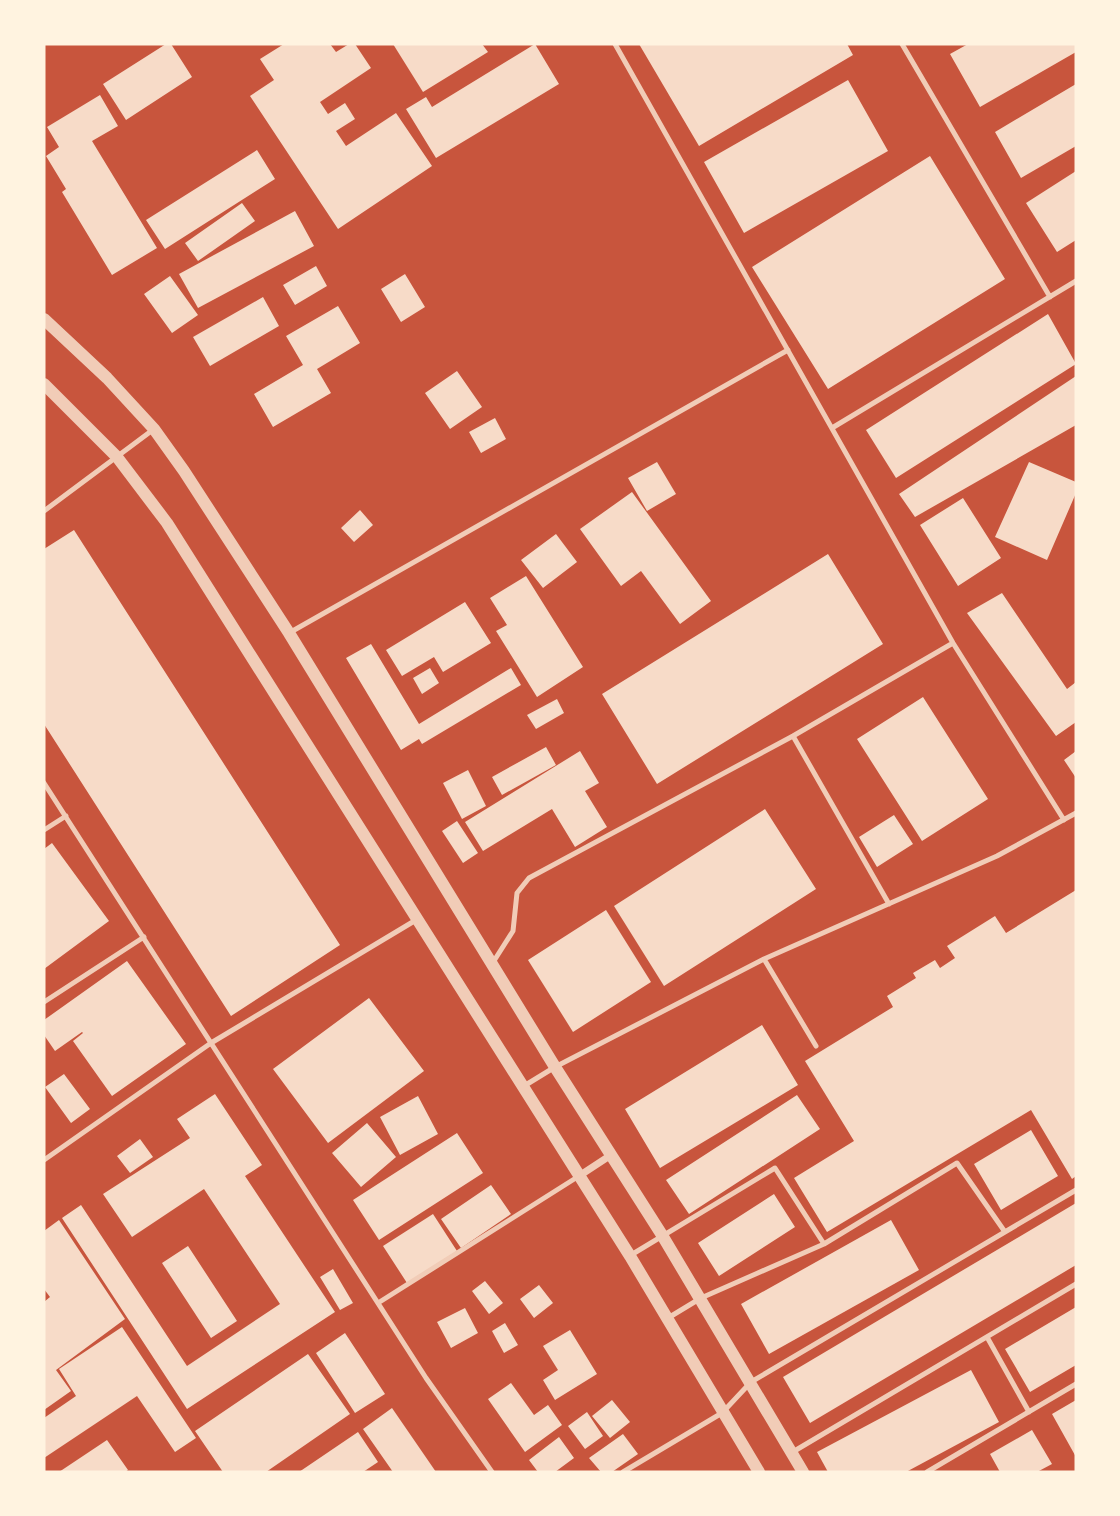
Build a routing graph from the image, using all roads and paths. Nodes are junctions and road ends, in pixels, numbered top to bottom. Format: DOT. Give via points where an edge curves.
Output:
graph roads {
  1 [pos="615,44"];
  2 [pos="902,44"];
  3 [pos="1076,281"];
  4 [pos="1050,297"];
  5 [pos="44,319"];
  6 [pos="788,350"];
  7 [pos="44,384"];
  8 [pos="832,428"];
  9 [pos="154,429"];
  10 [pos="117,457"];
  11 [pos="44,511"];
  12 [pos="289,633"];
  13 [pos="953,643"];
  14 [pos="793,736"];
  15 [pos="44,783"];
  16 [pos="1076,813"];
  17 [pos="66,816"];
  18 [pos="1065,821"];
  19 [pos="44,830"];
  20 [pos="889,904"];
  21 [pos="419,919"];
  22 [pos="144,937"];
  23 [pos="764,959"];
  24 [pos="492,964"];
  25 [pos="44,1002"];
  26 [pos="211,1043"];
  27 [pos="816,1046"];
  28 [pos="555,1067"];
  29 [pos="522,1087"];
  30 [pos="612,1154"];
  31 [pos="44,1160"];
  32 [pos="579,1176"];
  33 [pos="1076,1190"];
  34 [pos="1005,1232"];
  35 [pos="662,1235"];
  36 [pos="824,1244"];
  37 [pos="630,1256"];
  38 [pos="1076,1284"];
  39 [pos="701,1298"];
  40 [pos="379,1303"];
  41 [pos="668,1318"];
  42 [pos="987,1336"];
  43 [pos="751,1382"];
  44 [pos="1076,1384"];
  45 [pos="1029,1412"];
  46 [pos="722,1413"];
  47 [pos="791,1452"];
  48 [pos="492,1472"];
  49 [pos="623,1472"];
  50 [pos="759,1472"];
  51 [pos="803,1472"];
  52 [pos="927,1472"];
  1 -- 6 [label="lane"];
  2 -- 4 [label="lane"];
  3 -- 4 [label="lane"];
  4 -- 8 [label="lane"];
  5 -- 9 [label="street"];
  6 -- 8 [label="lane"];
  6 -- 12 [label="lane"];
  7 -- 10 [label="street"];
  8 -- 13 [label="lane"];
  9 -- 10 [label="lane"];
  9 -- 12 [label="street"];
  10 -- 11 [label="lane"];
  10 -- 21 [label="street" via="167,523"];
  12 -- 24 [label="street"];
  13 -- 14 [label="lane"];
  13 -- 18 [label="lane"];
  14 -- 20 [label="lane"];
  14 -- 24 [label="lane" via="528,877 517,893 513,931"];
  15 -- 17 [label="lane"];
  16 -- 18 [label="lane"];
  17 -- 19 [label="lane"];
  17 -- 22 [label="lane"];
  18 -- 20 [label="lane"];
  20 -- 23 [label="lane"];
  21 -- 26 [label="lane"];
  21 -- 29 [label="street"];
  22 -- 25 [label="lane"];
  22 -- 26 [label="lane"];
  23 -- 27 [label="lane"];
  23 -- 28 [label="lane"];
  24 -- 28 [label="street"];
  26 -- 31 [label="lane"];
  26 -- 40 [label="lane"];
  28 -- 29 [label="lane"];
  28 -- 30 [label="street"];
  29 -- 32 [label="street"];
  30 -- 32 [label="street"];
  30 -- 35 [label="street"];
  32 -- 37 [label="street"];
  32 -- 40 [label="lane"];
  33 -- 34 [label="lane"];
  34 -- 36 [label="lane" via="957,1163"];
  34 -- 43 [label="lane"];
  35 -- 36 [label="lane" via="775,1168"];
  35 -- 37 [label="lane"];
  35 -- 39 [label="street"];
  36 -- 39 [label="lane"];
  37 -- 41 [label="street"];
  38 -- 42 [label="lane"];
  39 -- 41 [label="lane"];
  39 -- 43 [label="street"];
  40 -- 48 [label="lane"];
  41 -- 46 [label="street"];
  42 -- 45 [label="lane"];
  42 -- 47 [label="lane"];
  43 -- 46 [label="lane"];
  43 -- 47 [label="street"];
  44 -- 45 [label="lane"];
  45 -- 52 [label="lane"];
  46 -- 49 [label="lane"];
  46 -- 50 [label="street"];
  47 -- 51 [label="street"];
}
